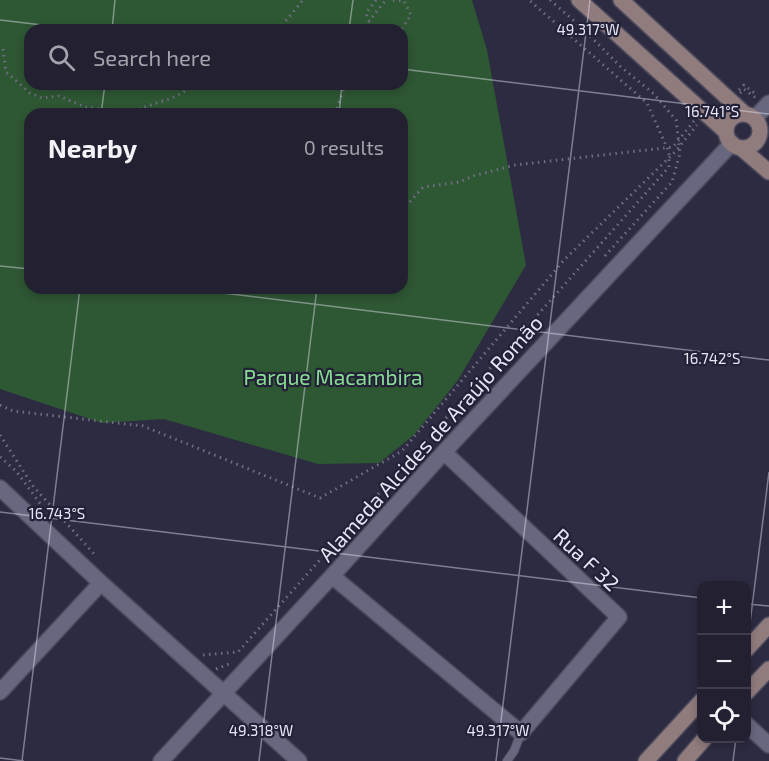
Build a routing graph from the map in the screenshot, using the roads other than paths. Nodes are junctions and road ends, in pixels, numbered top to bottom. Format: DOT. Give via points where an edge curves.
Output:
graph roads {
  1 [pos="579,0"];
  2 [pos="621,0"];
  3 [pos="763,101"];
  4 [pos="757,124"];
  5 [pos="733,141"];
  6 [pos="769,172"];
  7 [pos="444,452"];
  8 [pos="0,488"];
  9 [pos="332,576"];
  10 [pos="101,583"];
  11 [pos="769,625"];
  12 [pos="751,645"];
  13 [pos="769,669"];
  14 [pos="751,689"];
  15 [pos="0,692"];
  16 [pos="223,692"];
  17 [pos="697,705"];
  18 [pos="751,728"];
  19 [pos="521,733"];
  20 [pos="701,743"];
  21 [pos="769,745"];
  22 [pos="161,761"];
  23 [pos="299,761"];
  24 [pos="507,761"];
  25 [pos="646,761"];
  26 [pos="685,761"];
  1 -- 5 [label="main road"];
  2 -- 4 [label="main road"];
  3 -- 4 [label="street"];
  4 -- 5 [label="main road" via="755,143"];
  4 -- 5 [label="main road" via="734,117 727,126"];
  5 -- 6 [label="main road"];
  5 -- 7 [label="street, Alameda Alcides de Araújo Romão"];
  7 -- 9 [label="street, Alameda Alcides de Araújo Romão"];
  7 -- 19 [label="street, Rua F 32" via="619,617"];
  8 -- 10 [label="street"];
  9 -- 16 [label="street, Alameda Alcides de Araújo Romão"];
  9 -- 19 [label="street"];
  10 -- 15 [label="street"];
  10 -- 16 [label="street"];
  11 -- 12 [label="main road"];
  13 -- 14 [label="main road"];
  16 -- 22 [label="street, Alameda Alcides de Araújo Romão"];
  16 -- 23 [label="street"];
  17 -- 25 [label="main road"];
  18 -- 21 [label="street"];
  19 -- 24 [label="lane, Rua F 32"];
  20 -- 26 [label="main road"];
}
